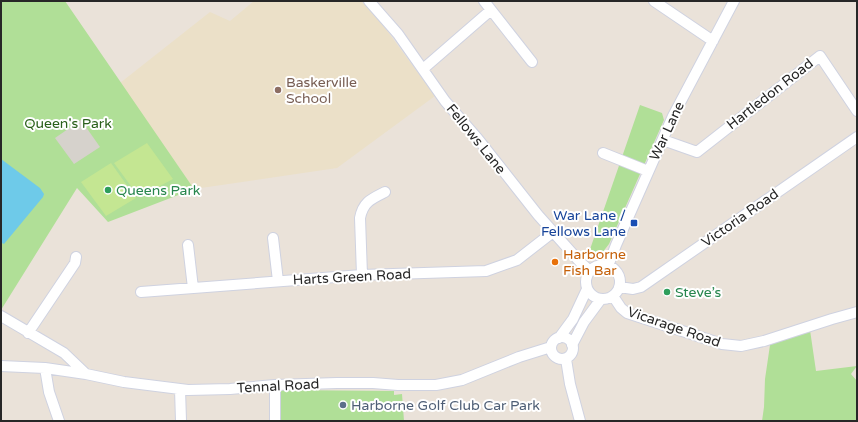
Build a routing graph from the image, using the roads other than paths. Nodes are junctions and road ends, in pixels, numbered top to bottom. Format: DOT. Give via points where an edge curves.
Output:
graph roads {
  1 [pos="369,1"];
  2 [pos="484,1"];
  3 [pos="654,1"];
  4 [pos="734,1"];
  5 [pos="491,10"];
  6 [pos="713,41"];
  7 [pos="532,62"];
  8 [pos="423,68"];
  9 [pos="857,111"];
  10 [pos="857,137"];
  11 [pos="663,140"];
  12 [pos="603,153"];
  13 [pos="648,171"];
  14 [pos="385,192"];
  15 [pos="553,232"];
  16 [pos="273,238"];
  17 [pos="188,245"];
  18 [pos="77,262"];
  19 [pos="608,266"];
  20 [pos="590,271"];
  21 [pos="362,275"];
  22 [pos="278,281"];
  23 [pos="193,288"];
  24 [pos="587,290"];
  25 [pos="140,292"];
  26 [pos="616,292"];
  27 [pos="601,300"];
  28 [pos="857,312"];
  29 [pos="1,316"];
  30 [pos="28,333"];
  31 [pos="559,338"];
  32 [pos="572,345"];
  33 [pos="551,347"];
  34 [pos="566,359"];
  35 [pos="1,366"];
  36 [pos="45,368"];
  37 [pos="86,374"];
  38 [pos="275,385"];
  39 [pos="180,389"];
  40 [pos="59,421"];
  41 [pos="181,421"];
  42 [pos="275,421"];
  43 [pos="580,421"];
  1 -- 8 [label="street, Fellows Lane"];
  2 -- 5 [label="street"];
  3 -- 6 [label="street"];
  4 -- 6 [label="street, War Lane"];
  5 -- 7 [label="street"];
  5 -- 8 [label="street"];
  6 -- 11 [label="street, War Lane"];
  8 -- 15 [label="street, Fellows Lane" via="445,101"];
  9 -- 11 [label="street, Hartledon Road" via="820,56 696,152"];
  10 -- 26 [label="street, Victoria Road" via="641,287"];
  11 -- 13 [label="street, War Lane"];
  12 -- 13 [label="street"];
  13 -- 19 [label="street, War Lane"];
  14 -- 21 [label="street" via="370,199 362,209"];
  15 -- 20 [label="street, Fellows Lane"];
  15 -- 21 [label="street, Harts Green Road" via="517,260 486,271"];
  16 -- 22 [label="street"];
  17 -- 23 [label="street"];
  18 -- 30 [label="street"];
  19 -- 20 [label="street" via="599,266"];
  19 -- 26 [label="street" via="613,268 619,277"];
  20 -- 24 [label="street" via="586,280"];
  21 -- 22 [label="street, Harts Green Road"];
  22 -- 23 [label="street, Harts Green Road"];
  23 -- 25 [label="street, Harts Green Road"];
  24 -- 27 [label="street"];
  24 -- 31 [label="street" via="573,319"];
  26 -- 27 [label="street" via="610,298"];
  26 -- 28 [label="street, Vicarage Road" via="621,308 627,313 722,344 741,346"];
  27 -- 32 [label="street" via="584,322"];
  29 -- 30 [label="street"];
  30 -- 37 [label="street" via="64,353"];
  31 -- 32 [label="street" via="567,339"];
  31 -- 33 [label="street" via="553,341"];
  32 -- 34 [label="street" via="571,355"];
  33 -- 34 [label="street" via="553,356"];
  33 -- 38 [label="street, Tennal Road" via="462,380 436,385"];
  34 -- 43 [label="street"];
  35 -- 36 [label="street, Tennal Road"];
  36 -- 37 [label="street, Tennal Road"];
  36 -- 40 [label="street" via="49,392"];
  37 -- 39 [label="street, Tennal Road"];
  38 -- 39 [label="street, Tennal Road" via="230,389"];
  38 -- 42 [label="street"];
  39 -- 41 [label="street"];
}
